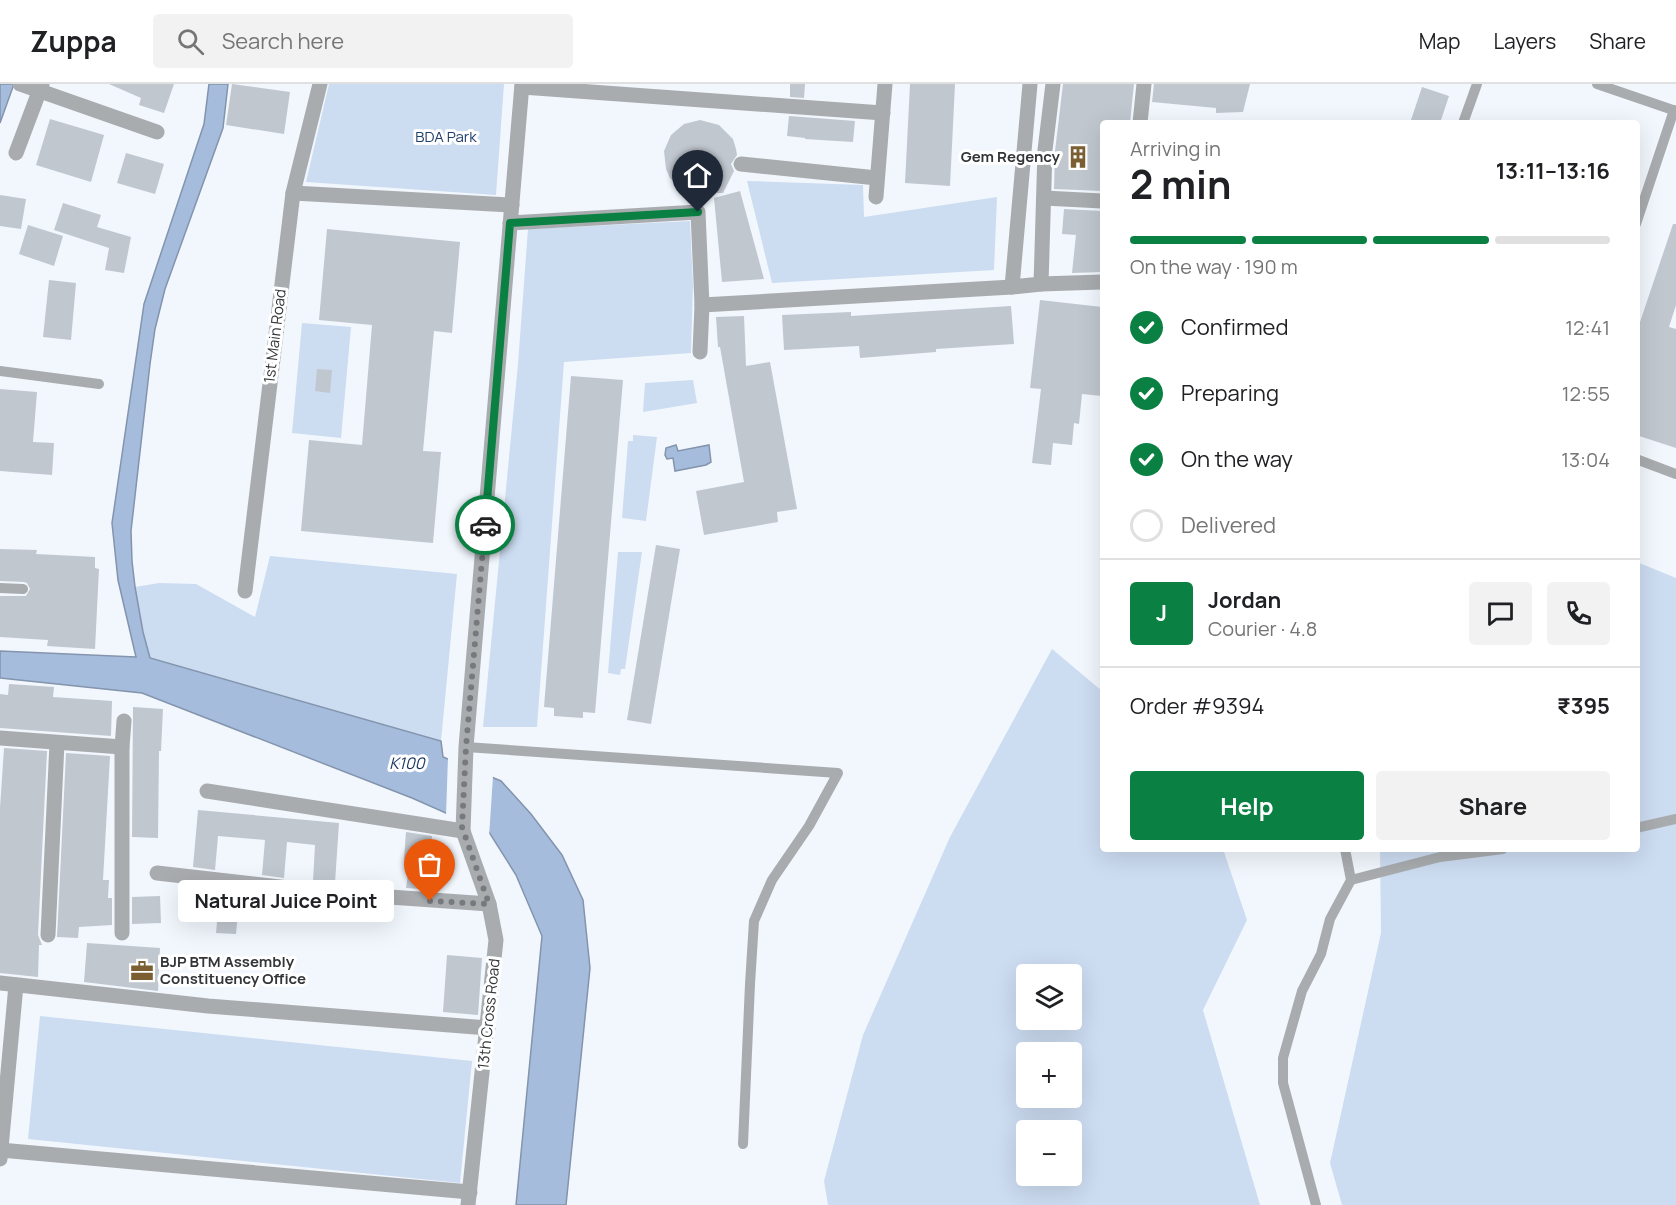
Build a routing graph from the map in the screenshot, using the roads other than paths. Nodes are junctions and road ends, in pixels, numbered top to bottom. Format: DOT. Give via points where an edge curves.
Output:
graph roads {
  1 [pos="20,84"];
  2 [pos="320,84"];
  3 [pos="885,84"];
  4 [pos="1029,84"];
  5 [pos="1053,84"];
  6 [pos="1144,84"];
  7 [pos="1477,84"];
  8 [pos="1597,84"];
  9 [pos="522,85"];
  10 [pos="41,87"];
  11 [pos="1675,110"];
  12 [pos="883,113"];
  13 [pos="1140,120"];
  14 [pos="1464,120"];
  15 [pos="157,132"];
  16 [pos="16,153"];
  17 [pos="741,164"];
  18 [pos="877,178"];
  19 [pos="292,193"];
  20 [pos="876,197"];
  21 [pos="1044,198"];
  22 [pos="1100,201"];
  23 [pos="512,205"];
  24 [pos="1640,212"];
  25 [pos="510,223"];
  26 [pos="1100,282"];
  27 [pos="1041,284"];
  28 [pos="1012,287"];
  29 [pos="702,305"];
  30 [pos="700,352"];
  31 [pos="0,371"];
  32 [pos="99,384"];
  33 [pos="1640,460"];
  34 [pos="1676,474"];
  35 [pos="0,588"];
  36 [pos="23,589"];
  37 [pos="245,591"];
  38 [pos="124,721"];
  39 [pos="0,738"];
  40 [pos="57,742"];
  41 [pos="122,747"];
  42 [pos="466,747"];
  43 [pos="207,790"];
  44 [pos="1676,819"];
  45 [pos="1640,827"];
  46 [pos="463,829"];
  47 [pos="1346,852"];
  48 [pos="1479,852"];
  49 [pos="158,873"];
  50 [pos="1351,880"];
  51 [pos="489,904"];
  52 [pos="122,933"];
  53 [pos="48,935"];
  54 [pos="0,983"];
  55 [pos="16,985"];
  56 [pos="488,1029"];
  57 [pos="743,1144"];
  58 [pos="0,1153"];
  59 [pos="469,1198"];
  60 [pos="1316,1205"];
  1 -- 10 [label="street"];
  2 -- 19 [label="street, 1st Main Road"];
  3 -- 12 [label="street"];
  4 -- 28 [label="street"];
  5 -- 21 [label="street"];
  6 -- 13 [label="street"];
  7 -- 14 [label="lane"];
  8 -- 11 [label="lane"];
  9 -- 12 [label="street"];
  9 -- 23 [label="street"];
  10 -- 15 [label="street"];
  10 -- 16 [label="street"];
  11 -- 24 [label="lane"];
  12 -- 18 [label="street"];
  17 -- 18 [label="street"];
  18 -- 20 [label="street"];
  19 -- 23 [label="street"];
  19 -- 37 [label="street, 1st Main Road"];
  21 -- 22 [label="street"];
  21 -- 27 [label="street"];
  23 -- 25 [label="street"];
  25 -- 29 [label="street" via="698,212"];
  25 -- 42 [label="street"];
  26 -- 27 [label="street"];
  27 -- 28 [label="street"];
  28 -- 29 [label="street"];
  29 -- 30 [label="street"];
  31 -- 32 [label="lane"];
  33 -- 34 [label="lane"];
  35 -- 36 [label="lane"];
  38 -- 41 [label="street"];
  39 -- 40 [label="street"];
  40 -- 41 [label="street"];
  40 -- 53 [label="street"];
  41 -- 52 [label="street"];
  42 -- 46 [label="street"];
  42 -- 57 [label="lane" via="838,773 809,826 772,880 754,921"];
  43 -- 46 [label="street"];
  44 -- 45 [label="lane"];
  46 -- 51 [label="street, 13th Cross Road"];
  47 -- 50 [label="lane"];
  48 -- 50 [label="lane" via="1440,857"];
  49 -- 51 [label="street" via="333,893"];
  50 -- 60 [label="lane" via="1330,919 1321,954 1302,991 1283,1058 1283,1083"];
  51 -- 56 [label="street, 13th Cross Road" via="496,940"];
  54 -- 55 [label="street"];
  55 -- 56 [label="street" via="208,1006"];
  55 -- 58 [label="street"];
  56 -- 59 [label="street, 13th Cross Road"];
  58 -- 59 [label="street"];
}
